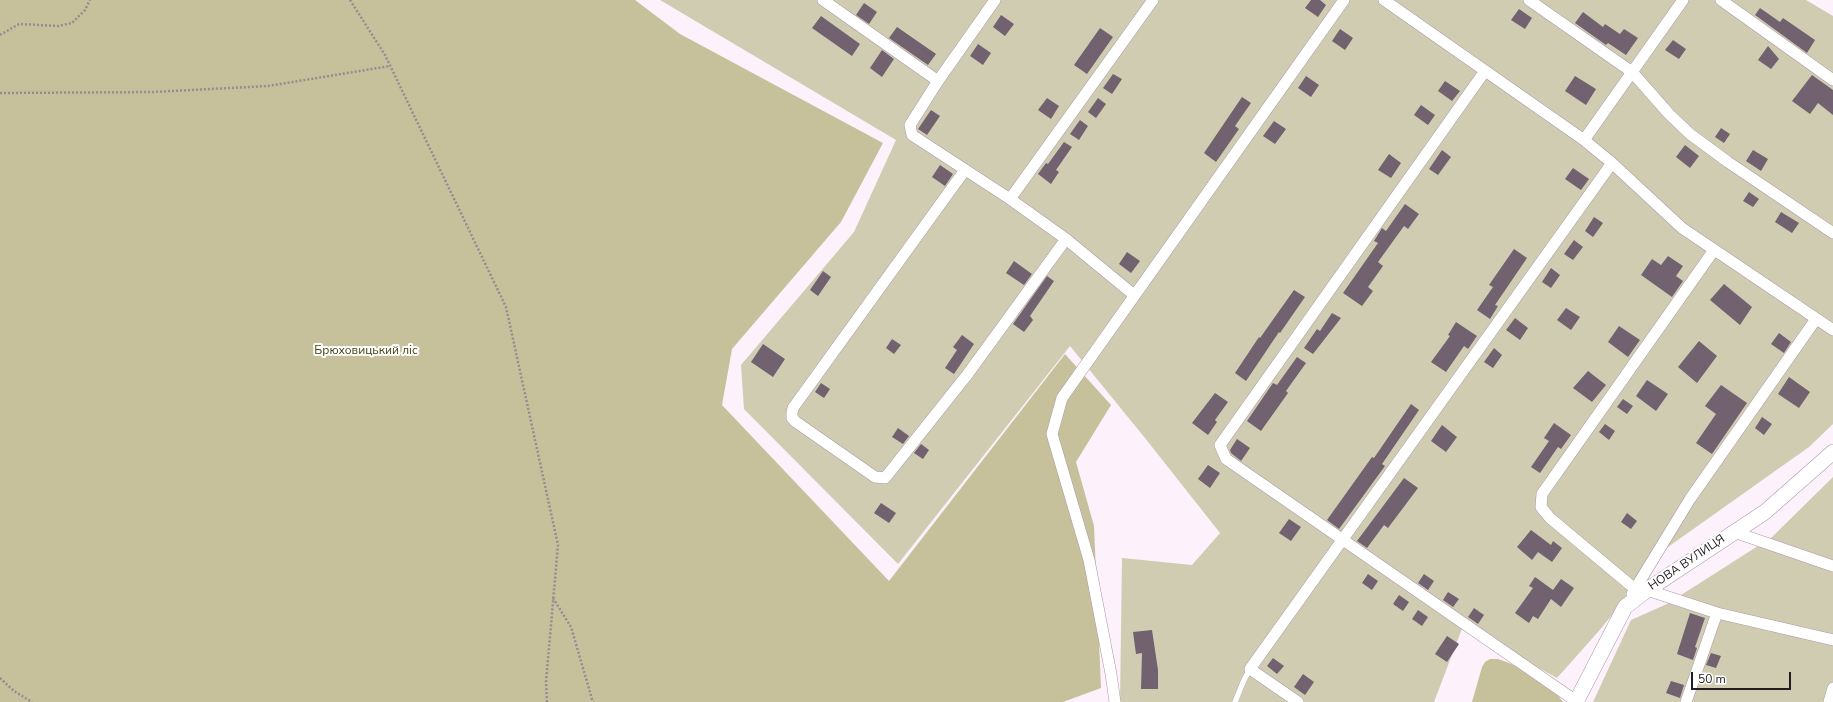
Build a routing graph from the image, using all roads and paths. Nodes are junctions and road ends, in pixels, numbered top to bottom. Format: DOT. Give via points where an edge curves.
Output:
graph roads {
  1 [pos="90,0"];
  2 [pos="350,0"];
  3 [pos="823,0"];
  4 [pos="994,0"];
  5 [pos="1153,0"];
  6 [pos="1344,0"];
  7 [pos="1384,0"];
  8 [pos="1529,0"];
  9 [pos="1683,0"];
  10 [pos="1721,0"];
  11 [pos="0,34"];
  12 [pos="390,66"];
  13 [pos="1486,71"];
  14 [pos="1632,72"];
  15 [pos="1833,80"];
  16 [pos="938,81"];
  17 [pos="0,93"];
  18 [pos="1584,140"];
  19 [pos="1612,162"];
  20 [pos="965,170"];
  21 [pos="1010,199"];
  22 [pos="1833,233"];
  23 [pos="1066,239"];
  24 [pos="1714,250"];
  25 [pos="1134,295"];
  26 [pos="1816,319"];
  27 [pos="1833,330"];
  28 [pos="1833,452"];
  29 [pos="1734,532"];
  30 [pos="1343,539"];
  31 [pos="1833,566"];
  32 [pos="1641,589"];
  33 [pos="553,597"];
  34 [pos="1717,613"];
  35 [pos="1833,640"];
  36 [pos="1250,669"];
  37 [pos="0,678"];
  38 [pos="1833,688"];
  39 [pos="32,702"];
  40 [pos="547,702"];
  41 [pos="594,702"];
  42 [pos="1115,702"];
  43 [pos="1235,702"];
  44 [pos="1298,702"];
  45 [pos="1576,702"];
  46 [pos="1686,702"];
  47 [pos="1829,702"];
  1 -- 11 [label="path" via="85,10 72,23 58,26 19,24"];
  2 -- 12 [label="path"];
  3 -- 16 [label="street"];
  4 -- 16 [label="street"];
  5 -- 21 [label="street"];
  6 -- 25 [label="street"];
  7 -- 13 [label="street"];
  8 -- 14 [label="street"];
  9 -- 14 [label="street"];
  10 -- 15 [label="street"];
  12 -- 17 [label="path" via="268,86 153,92"];
  12 -- 33 [label="path" via="506,307 558,545"];
  13 -- 18 [label="street"];
  13 -- 30 [label="street" via="1220,445 1226,459"];
  14 -- 18 [label="street"];
  14 -- 22 [label="street" via="1690,134"];
  16 -- 20 [label="street" via="910,125 912,135"];
  18 -- 19 [label="street"];
  19 -- 24 [label="street" via="1682,228"];
  19 -- 30 [label="street"];
  20 -- 21 [label="street"];
  20 -- 23 [label="street" via="793,408 792,418 875,477 885,478 889,475 967,375"];
  21 -- 23 [label="street"];
  23 -- 25 [label="street"];
  24 -- 26 [label="street"];
  24 -- 32 [label="street" via="1542,494 1541,507 1550,518"];
  25 -- 42 [label="street" via="1062,398 1052,434 1089,560"];
  26 -- 27 [label="street"];
  26 -- 32 [label="street" via="1690,499"];
  28 -- 29 [label="street, НОВА ВУЛИЦЯ" via="1765,512"];
  29 -- 31 [label="street"];
  29 -- 32 [label="street, НОВА ВУЛИЦЯ"];
  30 -- 36 [label="street"];
  30 -- 45 [label="street"];
  32 -- 34 [label="street"];
  32 -- 45 [label="street, НОВА ВУЛИЦЯ" via="1625,607"];
  33 -- 40 [label="path" via="546,682"];
  33 -- 41 [label="path" via="571,627"];
  34 -- 35 [label="street"];
  34 -- 46 [label="street"];
  36 -- 43 [label="lane"];
  36 -- 44 [label="street"];
  37 -- 39 [label="path"];
  38 -- 47 [label="street"];
}
